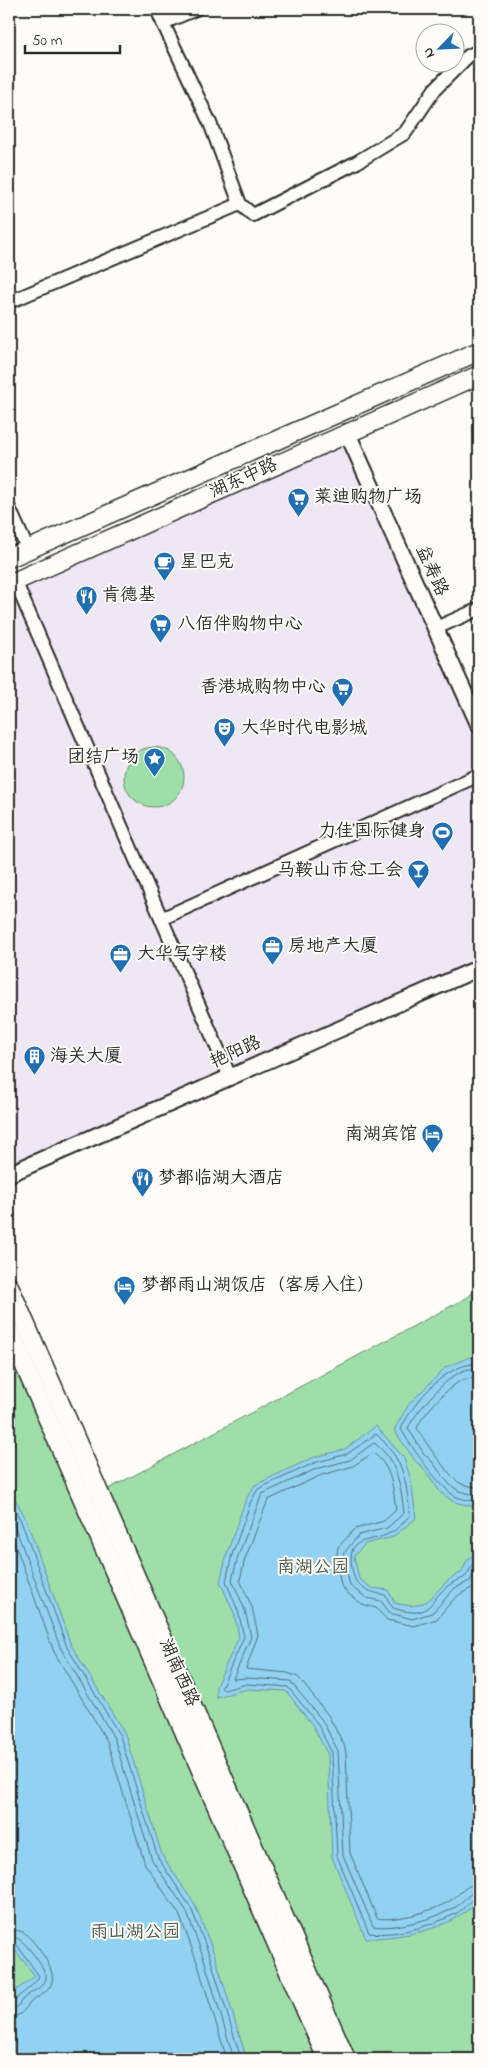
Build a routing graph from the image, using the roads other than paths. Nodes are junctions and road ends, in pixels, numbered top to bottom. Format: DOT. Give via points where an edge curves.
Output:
graph roads {
  1 [pos="157,9"];
  2 [pos="196,9"];
  3 [pos="163,23"];
  4 [pos="479,51"];
  5 [pos="240,204"];
  6 [pos="9,302"];
  7 [pos="479,351"];
  8 [pos="479,375"];
  9 [pos="348,432"];
  10 [pos="9,508"];
  11 [pos="28,550"];
  12 [pos="9,558"];
  13 [pos="12,582"];
  14 [pos="479,609"];
  15 [pos="436,628"];
  16 [pos="479,725"];
  17 [pos="479,775"];
  18 [pos="161,919"];
  19 [pos="479,968"];
  20 [pos="230,1077"];
  21 [pos="9,1174"];
  22 [pos="9,1286"];
  23 [pos="9,1330"];
  24 [pos="327,2059"];
  25 [pos="346,2059"];
  1 -- 3 [label="street"];
  2 -- 3 [label="street"];
  3 -- 5 [label="street" via="210,123"];
  4 -- 5 [label="street" via="468,56 435,89 406,133 253,215"];
  5 -- 6 [label="street"];
  7 -- 11 [label="main road, 湖东中路"];
  8 -- 9 [label="main road, 湖东中路"];
  9 -- 13 [label="main road, 湖东中路"];
  9 -- 15 [label="street, 益寿路"];
  10 -- 11 [label="street"];
  11 -- 12 [label="main road, 湖东中路"];
  13 -- 18 [label="street"];
  14 -- 15 [label="street"];
  15 -- 16 [label="street, 益寿路"];
  17 -- 18 [label="street"];
  18 -- 20 [label="street"];
  19 -- 20 [label="street, 艳阳路"];
  20 -- 21 [label="street, 艳阳路"];
  22 -- 25 [label="main road, 湖南西路"];
  23 -- 24 [label="main road, 湖南西路"];
}
